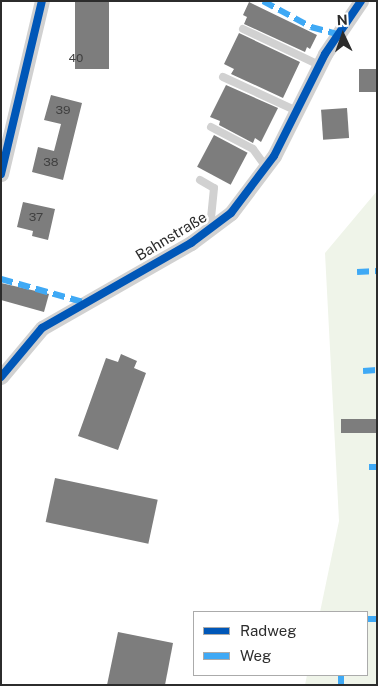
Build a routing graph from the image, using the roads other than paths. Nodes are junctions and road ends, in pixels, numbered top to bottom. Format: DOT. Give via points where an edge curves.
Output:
graph roads {
  1 [pos="42,1"];
  2 [pos="361,1"];
  3 [pos="243,29"];
  4 [pos="319,65"];
  5 [pos="223,77"];
  6 [pos="297,111"];
  7 [pos="211,127"];
  8 [pos="267,168"];
  9 [pos="1,174"];
  10 [pos="200,180"];
  11 [pos="210,230"];
  12 [pos="1,377"];
  1 -- 9 [label="street"];
  2 -- 4 [label="street, Bahnstraße"];
  3 -- 4 [label="lane"];
  4 -- 6 [label="street, Bahnstraße"];
  5 -- 6 [label="lane"];
  6 -- 8 [label="street, Bahnstraße"];
  7 -- 8 [label="lane" via="253,149"];
  8 -- 11 [label="street, Bahnstraße" via="231,213"];
  10 -- 11 [label="lane" via="214,188"];
  11 -- 12 [label="street, Bahnstraße" via="42,328"];
}
